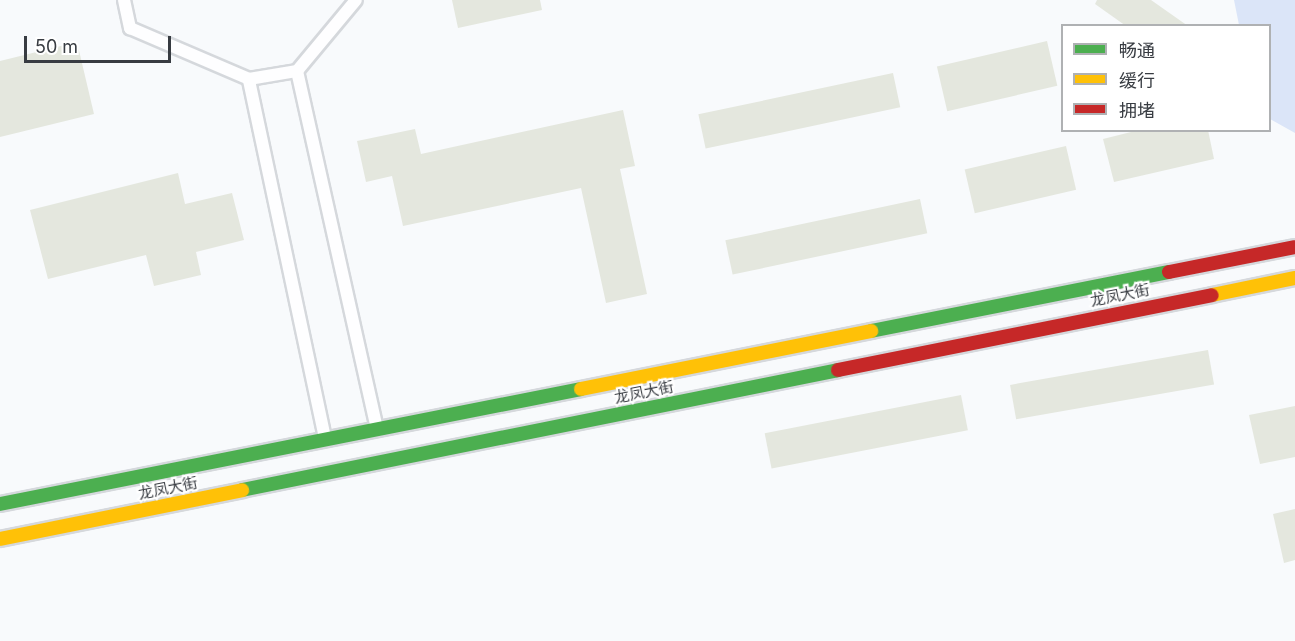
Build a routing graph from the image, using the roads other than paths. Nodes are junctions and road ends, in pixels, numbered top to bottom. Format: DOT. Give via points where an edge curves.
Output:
graph roads {
  1 [pos="124,0"];
  2 [pos="356,0"];
  3 [pos="297,71"];
  4 [pos="249,79"];
  5 [pos="1295,248"];
  6 [pos="1295,278"];
  7 [pos="378,430"];
  8 [pos="325,440"];
  9 [pos="0,504"];
  10 [pos="0,539"];
  1 -- 4 [label="lane" via="130,28"];
  2 -- 3 [label="lane"];
  3 -- 4 [label="lane"];
  3 -- 7 [label="lane"];
  4 -- 8 [label="lane"];
  5 -- 7 [label="main road, 龙凤大街"];
  6 -- 10 [label="main road, 龙凤大街"];
  7 -- 8 [label="main road, 龙凤大街"];
  8 -- 9 [label="main road, 龙凤大街"];
}
